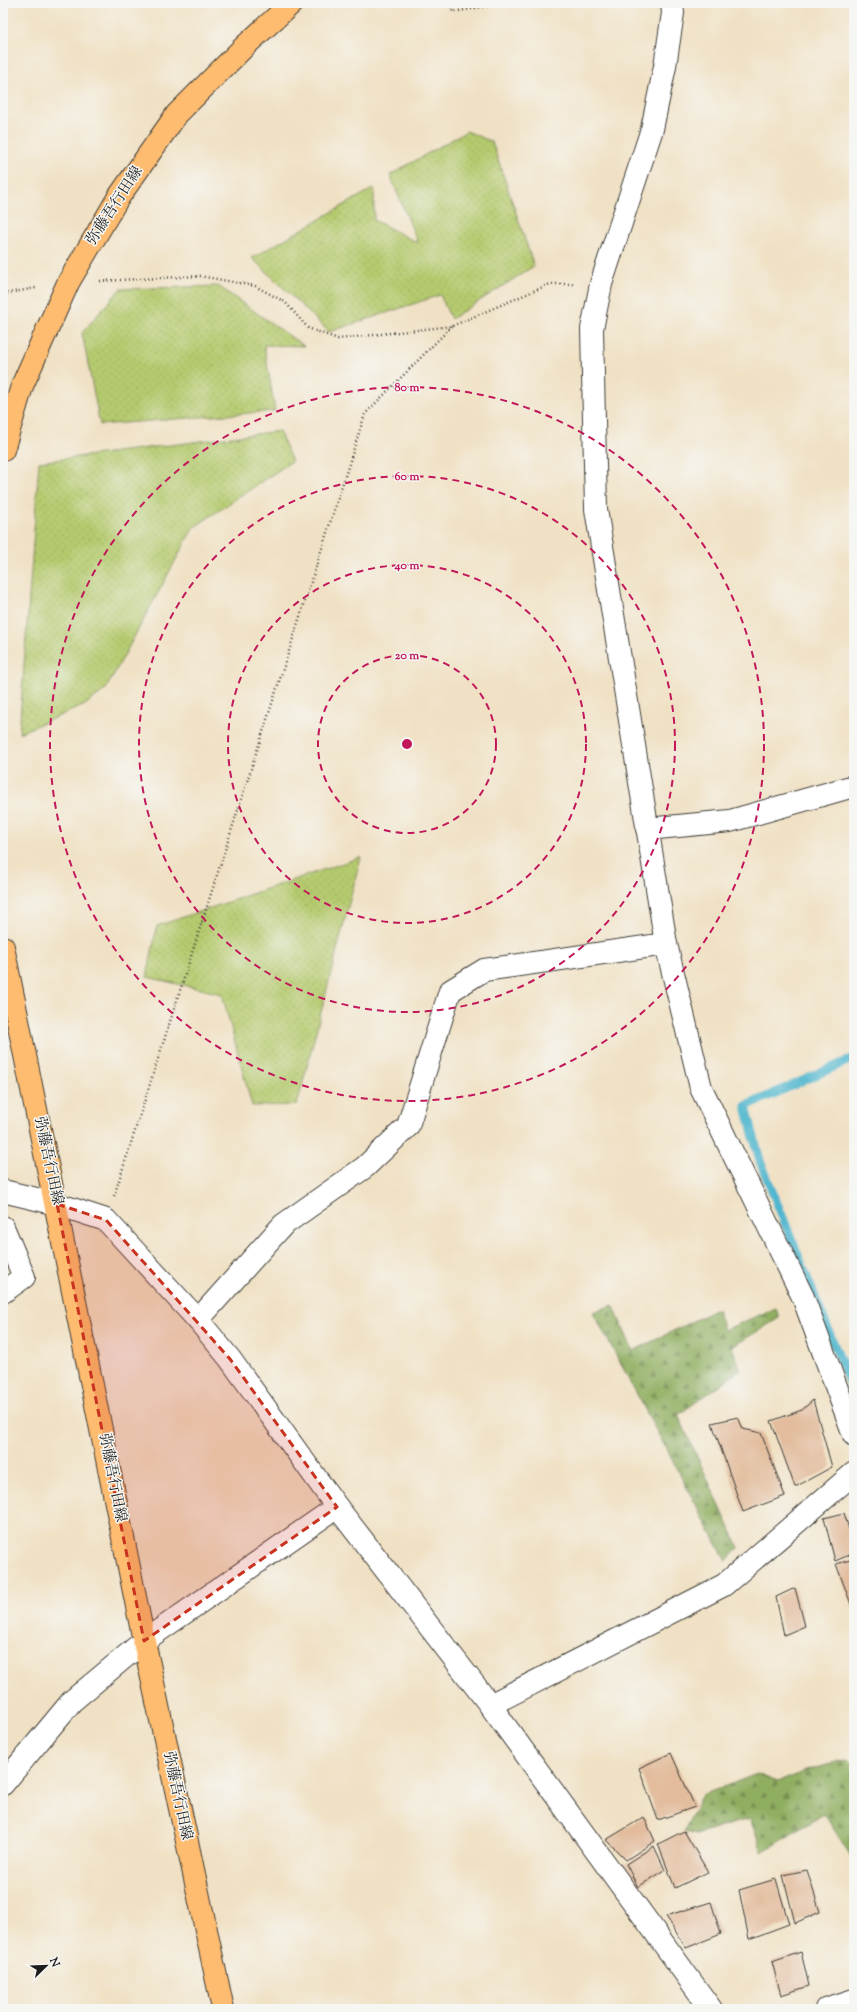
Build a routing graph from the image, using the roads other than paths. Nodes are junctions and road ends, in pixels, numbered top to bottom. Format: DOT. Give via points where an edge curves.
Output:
graph roads {
  1 [pos="292,3"];
  2 [pos="672,3"];
  3 [pos="3,450"];
  4 [pos="854,786"];
  5 [pos="647,829"];
  6 [pos="666,944"];
  7 [pos="3,947"];
  8 [pos="3,1192"];
  9 [pos="57,1204"];
  10 [pos="3,1227"];
  11 [pos="3,1292"];
  12 [pos="198,1320"];
  13 [pos="854,1435"];
  14 [pos="854,1473"];
  15 [pos="337,1507"];
  16 [pos="144,1641"];
  17 [pos="490,1705"];
  18 [pos="3,1784"];
  19 [pos="854,2000"];
  20 [pos="223,2009"];
  21 [pos="711,2009"];
  22 [pos="826,2009"];
  1 -- 3 [label="main road, 弥藤吾行田線" via="177,114 118,198 68,283 22,386"];
  2 -- 5 [label="street" via="673,13 665,66 652,129 602,284 592,329 596,509"];
  4 -- 5 [label="street" via="730,821"];
  5 -- 6 [label="street"];
  6 -- 12 [label="street" via="484,970 450,991 408,1126 366,1167 283,1225"];
  6 -- 13 [label="street" via="701,1088 803,1297"];
  7 -- 9 [label="main road, 弥藤吾行田線"];
  8 -- 9 [label="street"];
  9 -- 12 [label="street" via="106,1220"];
  9 -- 16 [label="main road, 弥藤吾行田線"];
  10 -- 11 [label="street" via="24,1277"];
  12 -- 15 [label="street" via="230,1359"];
  14 -- 17 [label="street" via="724,1585"];
  15 -- 16 [label="street"];
  15 -- 17 [label="street"];
  16 -- 18 [label="street" via="72,1702"];
  16 -- 20 [label="main road, 弥藤吾行田線"];
  17 -- 21 [label="street"];
  19 -- 22 [label="street"];
}
